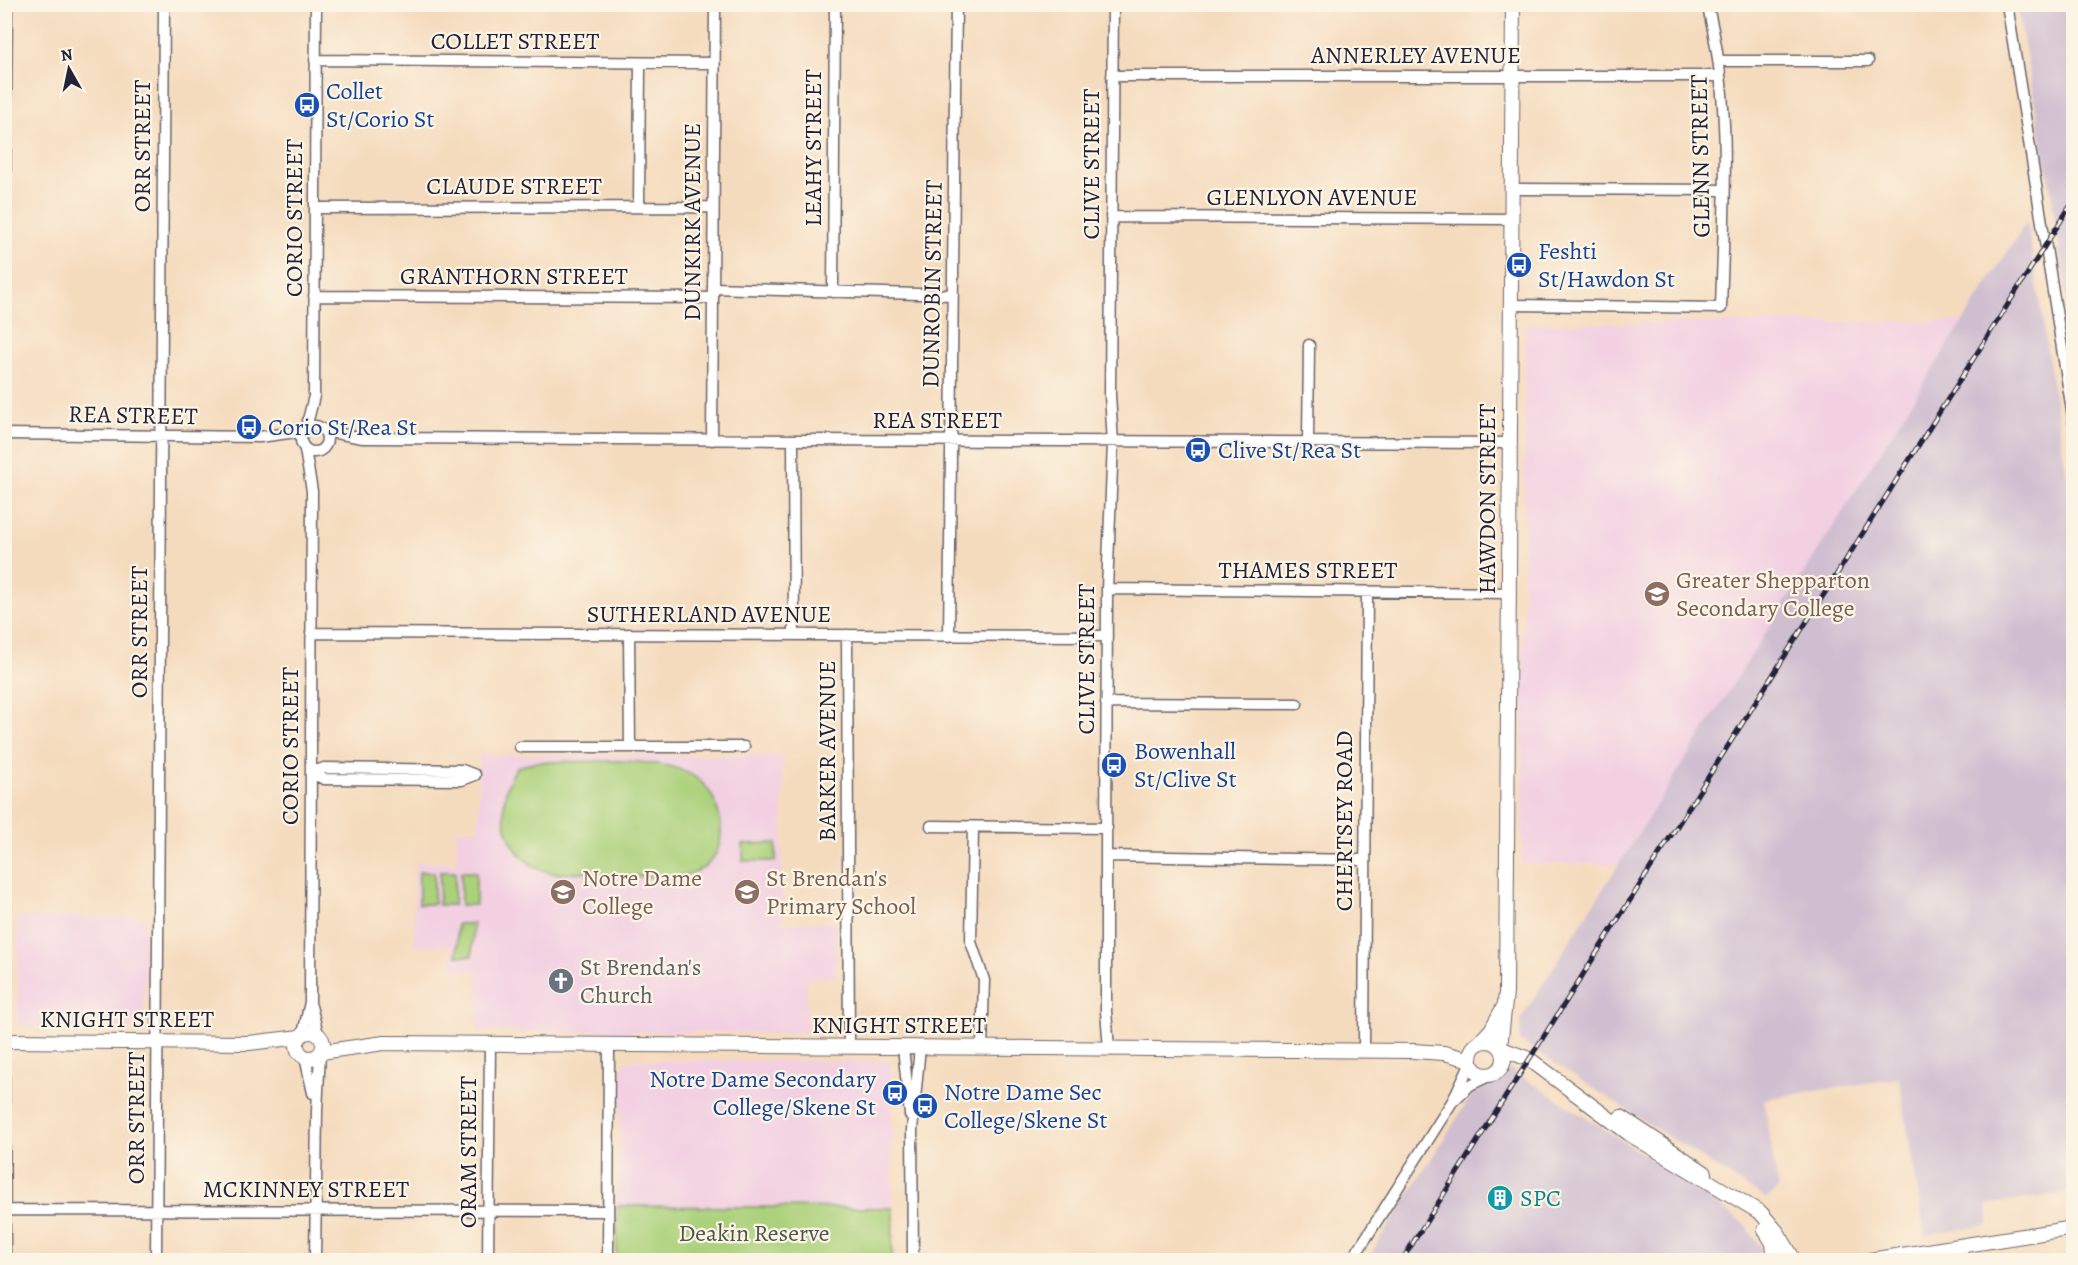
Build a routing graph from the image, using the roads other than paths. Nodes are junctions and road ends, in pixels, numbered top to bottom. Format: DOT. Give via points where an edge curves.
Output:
graph roads {
  1 [pos="7,4"];
  2 [pos="164,4"];
  3 [pos="316,4"];
  4 [pos="715,4"];
  5 [pos="835,4"];
  6 [pos="956,4"];
  7 [pos="1113,4"];
  8 [pos="1513,4"];
  9 [pos="1707,4"];
  10 [pos="2007,4"];
  11 [pos="315,60"];
  12 [pos="1718,61"];
  13 [pos="1868,61"];
  14 [pos="640,63"];
  15 [pos="714,63"];
  16 [pos="1112,76"];
  17 [pos="1513,76"];
  18 [pos="1720,76"];
  19 [pos="1512,189"];
  20 [pos="1724,190"];
  21 [pos="639,206"];
  22 [pos="713,207"];
  23 [pos="315,208"];
  24 [pos="1111,217"];
  25 [pos="1512,219"];
  26 [pos="833,291"];
  27 [pos="713,293"];
  28 [pos="953,295"];
  29 [pos="314,296"];
  30 [pos="1510,306"];
  31 [pos="4,309"];
  32 [pos="1309,345"];
  33 [pos="314,396"];
  34 [pos="2073,423"];
  35 [pos="323,429"];
  36 [pos="305,430"];
  37 [pos="4,434"];
  38 [pos="161,437"];
  39 [pos="260,437"];
  40 [pos="363,438"];
  41 [pos="712,440"];
  42 [pos="793,441"];
  43 [pos="951,442"];
  44 [pos="1308,442"];
  45 [pos="1510,442"];
  46 [pos="1109,443"];
  47 [pos="304,448"];
  48 [pos="323,448"];
  49 [pos="312,490"];
  50 [pos="1107,589"];
  51 [pos="1367,592"];
  52 [pos="1510,593"];
  53 [pos="311,633"];
  54 [pos="629,634"];
  55 [pos="794,635"];
  56 [pos="847,635"];
  57 [pos="949,636"];
  58 [pos="1107,636"];
  59 [pos="1106,703"];
  60 [pos="1297,704"];
  61 [pos="520,747"];
  62 [pos="630,747"];
  63 [pos="744,747"];
  64 [pos="311,773"];
  65 [pos="931,826"];
  66 [pos="973,827"];
  67 [pos="1107,828"];
  68 [pos="1106,856"];
  69 [pos="1364,860"];
  70 [pos="1506,993"];
  71 [pos="310,1002"];
  72 [pos="302,1036"];
  73 [pos="320,1036"];
  74 [pos="4,1041"];
  75 [pos="158,1042"];
  76 [pos="249,1043"];
  77 [pos="384,1043"];
  78 [pos="490,1044"];
  79 [pos="1478,1044"];
  80 [pos="609,1045"];
  81 [pos="849,1047"];
  82 [pos="903,1047"];
  83 [pos="920,1047"];
  84 [pos="982,1048"];
  85 [pos="1501,1048"];
  86 [pos="1106,1049"];
  87 [pos="1364,1051"];
  88 [pos="1413,1051"];
  89 [pos="321,1053"];
  90 [pos="302,1054"];
  91 [pos="1471,1061"];
  92 [pos="1498,1069"];
  93 [pos="4,1073"];
  94 [pos="1547,1074"];
  95 [pos="1452,1102"];
  96 [pos="317,1111"];
  97 [pos="912,1130"];
  98 [pos="1747,1204"];
  99 [pos="5,1210"];
  100 [pos="489,1210"];
  101 [pos="157,1211"];
  102 [pos="316,1211"];
  103 [pos="608,1211"];
  104 [pos="2073,1228"];
  105 [pos="5,1260"];
  106 [pos="156,1260"];
  107 [pos="315,1260"];
  108 [pos="488,1260"];
  109 [pos="608,1260"];
  110 [pos="913,1260"];
  111 [pos="1352,1260"];
  112 [pos="1776,1260"];
  113 [pos="1793,1260"];
  114 [pos="1870,1260"];
  1 -- 31 [label="street"];
  2 -- 38 [label="street, ORR STREET"];
  3 -- 11 [label="street, CORIO STREET"];
  4 -- 15 [label="street, DUNKIRK AVENUE"];
  5 -- 26 [label="street, LEAHY STREET"];
  6 -- 28 [label="street, DUNROBIN STREET"];
  7 -- 16 [label="street, CLIVE STREET"];
  8 -- 17 [label="street, HAWDON STREET"];
  9 -- 12 [label="street, GLENN STREET"];
  10 -- 34 [label="street"];
  11 -- 14 [label="street, COLLET STREET"];
  11 -- 23 [label="street, CORIO STREET"];
  12 -- 13 [label="street"];
  12 -- 18 [label="street, GLENN STREET"];
  14 -- 15 [label="street, COLLET STREET"];
  14 -- 21 [label="street"];
  15 -- 22 [label="street, DUNKIRK AVENUE"];
  16 -- 17 [label="street, ANNERLEY AVENUE"];
  16 -- 24 [label="street, CLIVE STREET"];
  17 -- 18 [label="street, ANNERLEY AVENUE"];
  17 -- 19 [label="street, HAWDON STREET"];
  18 -- 20 [label="street, GLENN STREET"];
  19 -- 20 [label="street"];
  19 -- 25 [label="street, HAWDON STREET"];
  20 -- 30 [label="street, GLENN STREET" via="1721,308"];
  21 -- 22 [label="street, CLAUDE STREET"];
  21 -- 23 [label="street, CLAUDE STREET"];
  22 -- 27 [label="street, DUNKIRK AVENUE"];
  23 -- 29 [label="street, CORIO STREET"];
  24 -- 25 [label="street, GLENLYON AVENUE"];
  24 -- 46 [label="street, CLIVE STREET"];
  25 -- 30 [label="street, HAWDON STREET"];
  26 -- 27 [label="street, GRANTHORN STREET"];
  26 -- 28 [label="street, GRANTHORN STREET"];
  27 -- 29 [label="street, GRANTHORN STREET"];
  27 -- 41 [label="street, DUNKIRK AVENUE"];
  28 -- 43 [label="street, DUNROBIN STREET"];
  29 -- 33 [label="street, CORIO STREET"];
  30 -- 45 [label="street, HAWDON STREET"];
  32 -- 44 [label="street"];
  33 -- 35 [label="street, CORIO STREET"];
  33 -- 36 [label="street, CORIO STREET"];
  35 -- 36 [label="street" via="314,426"];
  35 -- 40 [label="street, REA STREET"];
  35 -- 48 [label="street" via="327,438"];
  36 -- 39 [label="street, REA STREET"];
  36 -- 47 [label="street" via="300,439"];
  37 -- 38 [label="street, REA STREET"];
  38 -- 39 [label="street, REA STREET"];
  38 -- 75 [label="street, ORR STREET"];
  39 -- 47 [label="street, REA STREET"];
  40 -- 41 [label="street, REA STREET"];
  40 -- 48 [label="street, REA STREET"];
  41 -- 42 [label="street, REA STREET"];
  42 -- 43 [label="street, REA STREET"];
  42 -- 55 [label="street"];
  43 -- 46 [label="street, REA STREET"];
  43 -- 57 [label="street, DUNROBIN STREET"];
  44 -- 45 [label="street, REA STREET"];
  44 -- 46 [label="street, REA STREET"];
  45 -- 52 [label="street, HAWDON STREET"];
  46 -- 50 [label="street, CLIVE STREET"];
  47 -- 48 [label="street" via="313,453"];
  47 -- 49 [label="street, CORIO STREET"];
  48 -- 49 [label="street, CORIO STREET"];
  49 -- 53 [label="street, CORIO STREET"];
  50 -- 51 [label="street, THAMES STREET"];
  50 -- 58 [label="street, CLIVE STREET"];
  51 -- 52 [label="street, THAMES STREET"];
  51 -- 69 [label="street, CHERTSEY ROAD"];
  52 -- 70 [label="street, HAWDON STREET"];
  53 -- 54 [label="street, SUTHERLAND AVENUE"];
  53 -- 64 [label="street, CORIO STREET"];
  54 -- 55 [label="street, SUTHERLAND AVENUE"];
  54 -- 62 [label="street"];
  55 -- 56 [label="street, SUTHERLAND AVENUE"];
  56 -- 57 [label="street, SUTHERLAND AVENUE"];
  56 -- 81 [label="street, BARKER AVENUE"];
  57 -- 58 [label="street, SUTHERLAND AVENUE"];
  58 -- 59 [label="street, CLIVE STREET"];
  59 -- 60 [label="street"];
  59 -- 67 [label="street, CLIVE STREET"];
  61 -- 62 [label="street"];
  62 -- 63 [label="street"];
  64 -- 64 [label="street" via="324,768 462,770 475,775 462,780 324,779"];
  64 -- 71 [label="street, CORIO STREET"];
  65 -- 66 [label="street"];
  66 -- 67 [label="street"];
  66 -- 84 [label="street" via="971,942 984,980"];
  67 -- 68 [label="street, CLIVE STREET"];
  68 -- 69 [label="street"];
  68 -- 86 [label="street, CLIVE STREET"];
  69 -- 87 [label="street, CHERTSEY ROAD"];
  70 -- 79 [label="street, HAWDON STREET" via="1498,1018"];
  70 -- 85 [label="street, HAWDON STREET"];
  71 -- 72 [label="street, CORIO STREET"];
  71 -- 73 [label="street, CORIO STREET"];
  72 -- 73 [label="street" via="310,1032"];
  72 -- 76 [label="street, KNIGHT STREET"];
  72 -- 90 [label="street" via="297,1044"];
  73 -- 77 [label="street, KNIGHT STREET"];
  73 -- 89 [label="street"];
  74 -- 75 [label="street, KNIGHT STREET"];
  75 -- 76 [label="street, KNIGHT STREET"];
  75 -- 101 [label="street, ORR STREET"];
  76 -- 90 [label="street, KNIGHT STREET" via="291,1048"];
  77 -- 78 [label="street, KNIGHT STREET"];
  77 -- 89 [label="street, KNIGHT STREET"];
  78 -- 80 [label="street, KNIGHT STREET"];
  78 -- 100 [label="street, ORAM STREET"];
  79 -- 85 [label="street" via="1493,1042"];
  79 -- 88 [label="street, KNIGHT STREET"];
  79 -- 91 [label="street"];
  80 -- 81 [label="street, KNIGHT STREET"];
  80 -- 103 [label="street"];
  81 -- 82 [label="street, KNIGHT STREET"];
  82 -- 83 [label="street, KNIGHT STREET"];
  82 -- 97 [label="street"];
  83 -- 84 [label="street, KNIGHT STREET"];
  83 -- 97 [label="street"];
  84 -- 86 [label="street, KNIGHT STREET"];
  85 -- 92 [label="street" via="1504,1058"];
  85 -- 94 [label="street" via="1522,1056"];
  86 -- 87 [label="street, KNIGHT STREET"];
  87 -- 88 [label="street, KNIGHT STREET"];
  88 -- 91 [label="street, KNIGHT STREET" via="1453,1054"];
  89 -- 90 [label="street" via="313,1058"];
  89 -- 96 [label="street"];
  90 -- 96 [label="street"];
  91 -- 92 [label="street" via="1480,1073"];
  91 -- 95 [label="street"];
  92 -- 94 [label="street" via="1516,1063"];
  92 -- 95 [label="street" via="1470,1085"];
  93 -- 99 [label="street"];
  94 -- 98 [label="street" via="1594,1106 1619,1116 1666,1152 1695,1165"];
  95 -- 111 [label="street"];
  96 -- 102 [label="street"];
  97 -- 110 [label="street"];
  98 -- 112 [label="street" via="1772,1240"];
  98 -- 113 [label="street" via="1774,1228"];
  99 -- 101 [label="street, MCKINNEY STREET"];
  99 -- 105 [label="street"];
  100 -- 102 [label="street, MCKINNEY STREET"];
  100 -- 103 [label="street, MCKINNEY STREET"];
  100 -- 108 [label="street, ORAM STREET"];
  101 -- 102 [label="street, MCKINNEY STREET"];
  101 -- 106 [label="street, ORR STREET"];
  102 -- 107 [label="street"];
  103 -- 109 [label="street"];
  104 -- 114 [label="street"];
  112 -- 113 [label="street"];
}
